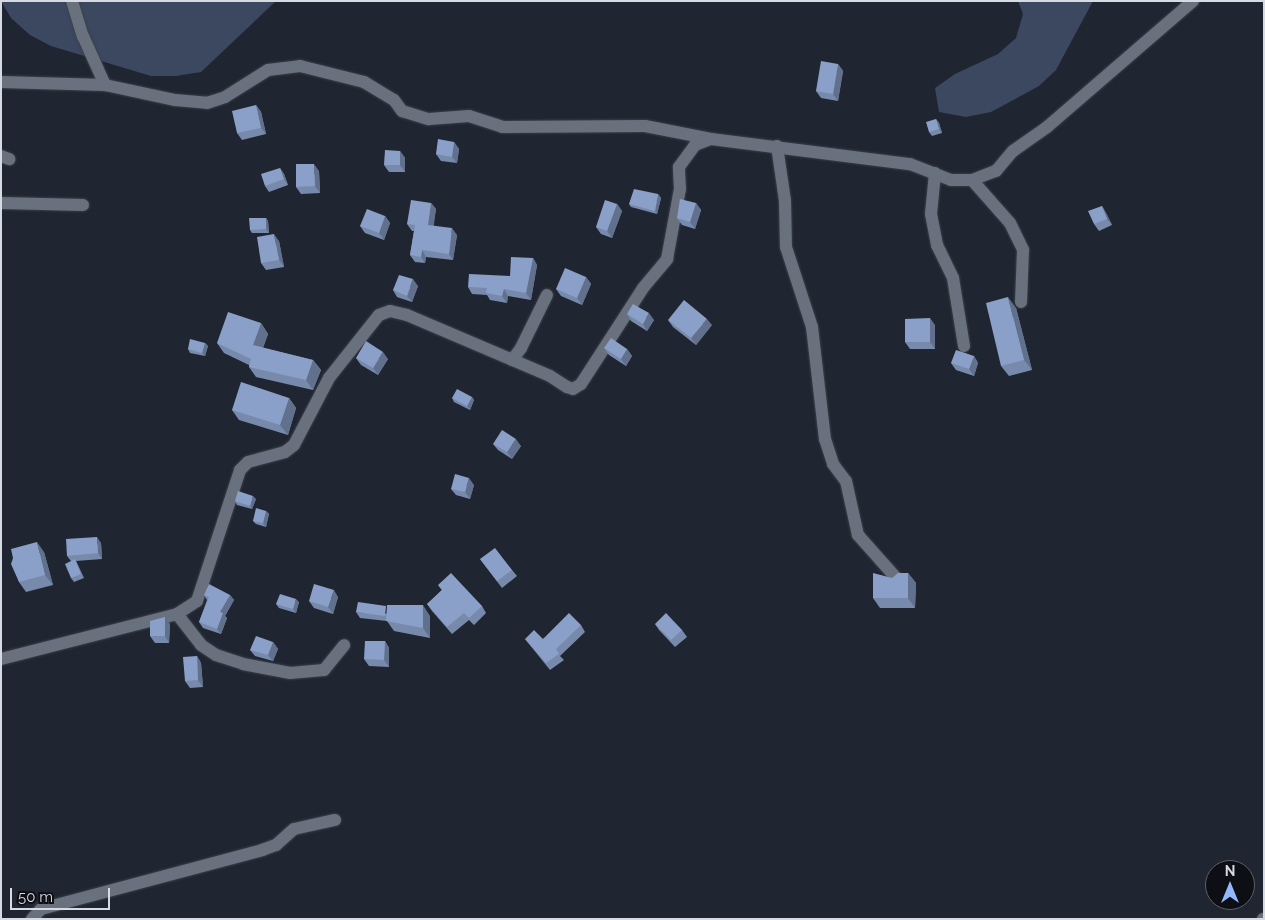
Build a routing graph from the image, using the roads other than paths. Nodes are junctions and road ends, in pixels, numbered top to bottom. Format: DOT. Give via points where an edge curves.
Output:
graph roads {
  1 [pos="72,1"];
  2 [pos="1193,1"];
  3 [pos="1,82"];
  4 [pos="105,85"];
  5 [pos="711,139"];
  6 [pos="777,146"];
  7 [pos="935,173"];
  8 [pos="972,180"];
  9 [pos="1,203"];
  10 [pos="83,205"];
  11 [pos="547,295"];
  12 [pos="1021,302"];
  13 [pos="964,346"];
  14 [pos="512,360"];
  15 [pos="898,580"];
  16 [pos="177,614"];
  17 [pos="344,644"];
  18 [pos="1,659"];
  19 [pos="335,820"];
  20 [pos="32,919"];
  1 -- 4 [label="street" via="82,36"];
  2 -- 8 [label="street" via="1047,127 1013,151 996,170"];
  3 -- 4 [label="street"];
  4 -- 5 [label="street" via="166,99 207,103 225,97 268,70 300,66 364,82 394,100 402,111 429,120 469,116 502,127 645,126"];
  5 -- 6 [label="street"];
  5 -- 14 [label="street" via="695,145 679,167 680,189 667,259 643,288 581,384 573,389 567,387"];
  6 -- 7 [label="street" via="910,164"];
  6 -- 15 [label="street" via="785,201 786,247 812,327 825,439 833,464 846,481 858,535"];
  7 -- 8 [label="street" via="951,180"];
  7 -- 13 [label="street" via="931,214 937,245 953,278"];
  8 -- 12 [label="street" via="1010,222 1023,250"];
  9 -- 10 [label="street"];
  11 -- 14 [label="street"];
  14 -- 16 [label="street" via="406,315 390,311 379,316 329,378 294,445 285,452 248,462 240,470 197,601"];
  16 -- 17 [label="street" via="201,645 216,655 290,673 324,670"];
  16 -- 18 [label="street"];
  19 -- 20 [label="street" via="294,829 276,845 262,850 41,909"];
}
